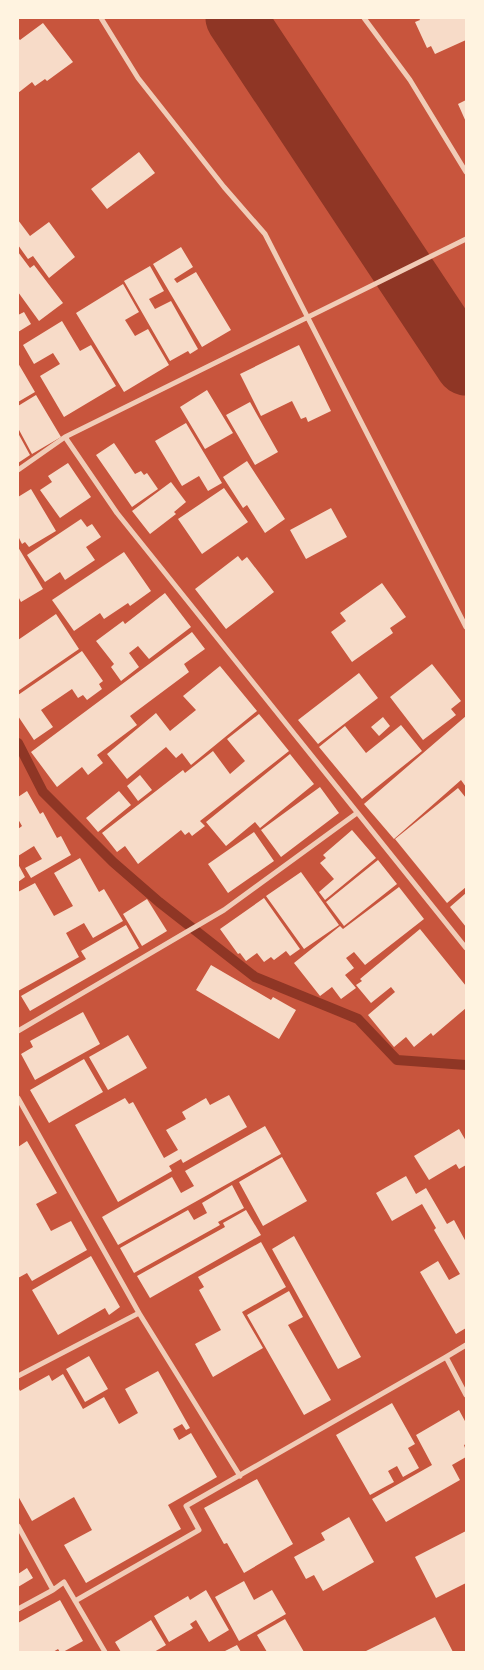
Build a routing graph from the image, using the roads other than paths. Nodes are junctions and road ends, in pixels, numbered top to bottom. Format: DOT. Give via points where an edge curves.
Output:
graph roads {
  1 [pos="102,18"];
  2 [pos="364,18"];
  3 [pos="466,172"];
  4 [pos="466,239"];
  5 [pos="307,318"];
  6 [pos="65,437"];
  7 [pos="18,470"];
  8 [pos="466,627"];
  9 [pos="357,813"];
  10 [pos="466,948"];
  11 [pos="18,1031"];
  12 [pos="18,1098"];
  13 [pos="140,1313"];
  14 [pos="466,1346"];
  15 [pos="446,1357"];
  16 [pos="18,1376"];
  17 [pos="466,1395"];
  18 [pos="240,1476"];
  19 [pos="18,1526"];
  20 [pos="53,1590"];
  21 [pos="75,1600"];
  22 [pos="18,1608"];
  23 [pos="105,1652"];
  1 -- 5 [label="street" via="138,78 265,234"];
  2 -- 3 [label="street" via="410,80"];
  4 -- 5 [label="street"];
  5 -- 6 [label="street"];
  5 -- 8 [label="street"];
  6 -- 7 [label="street"];
  6 -- 9 [label="street" via="117,513"];
  9 -- 10 [label="street"];
  9 -- 11 [label="street" via="224,910"];
  12 -- 13 [label="street"];
  13 -- 16 [label="street"];
  13 -- 18 [label="street"];
  14 -- 15 [label="street"];
  15 -- 17 [label="street"];
  15 -- 18 [label="street"];
  18 -- 21 [label="street" via="186,1506 199,1530"];
  19 -- 20 [label="street"];
  20 -- 21 [label="street" via="64,1582"];
  20 -- 22 [label="street"];
  21 -- 23 [label="street"];
}
